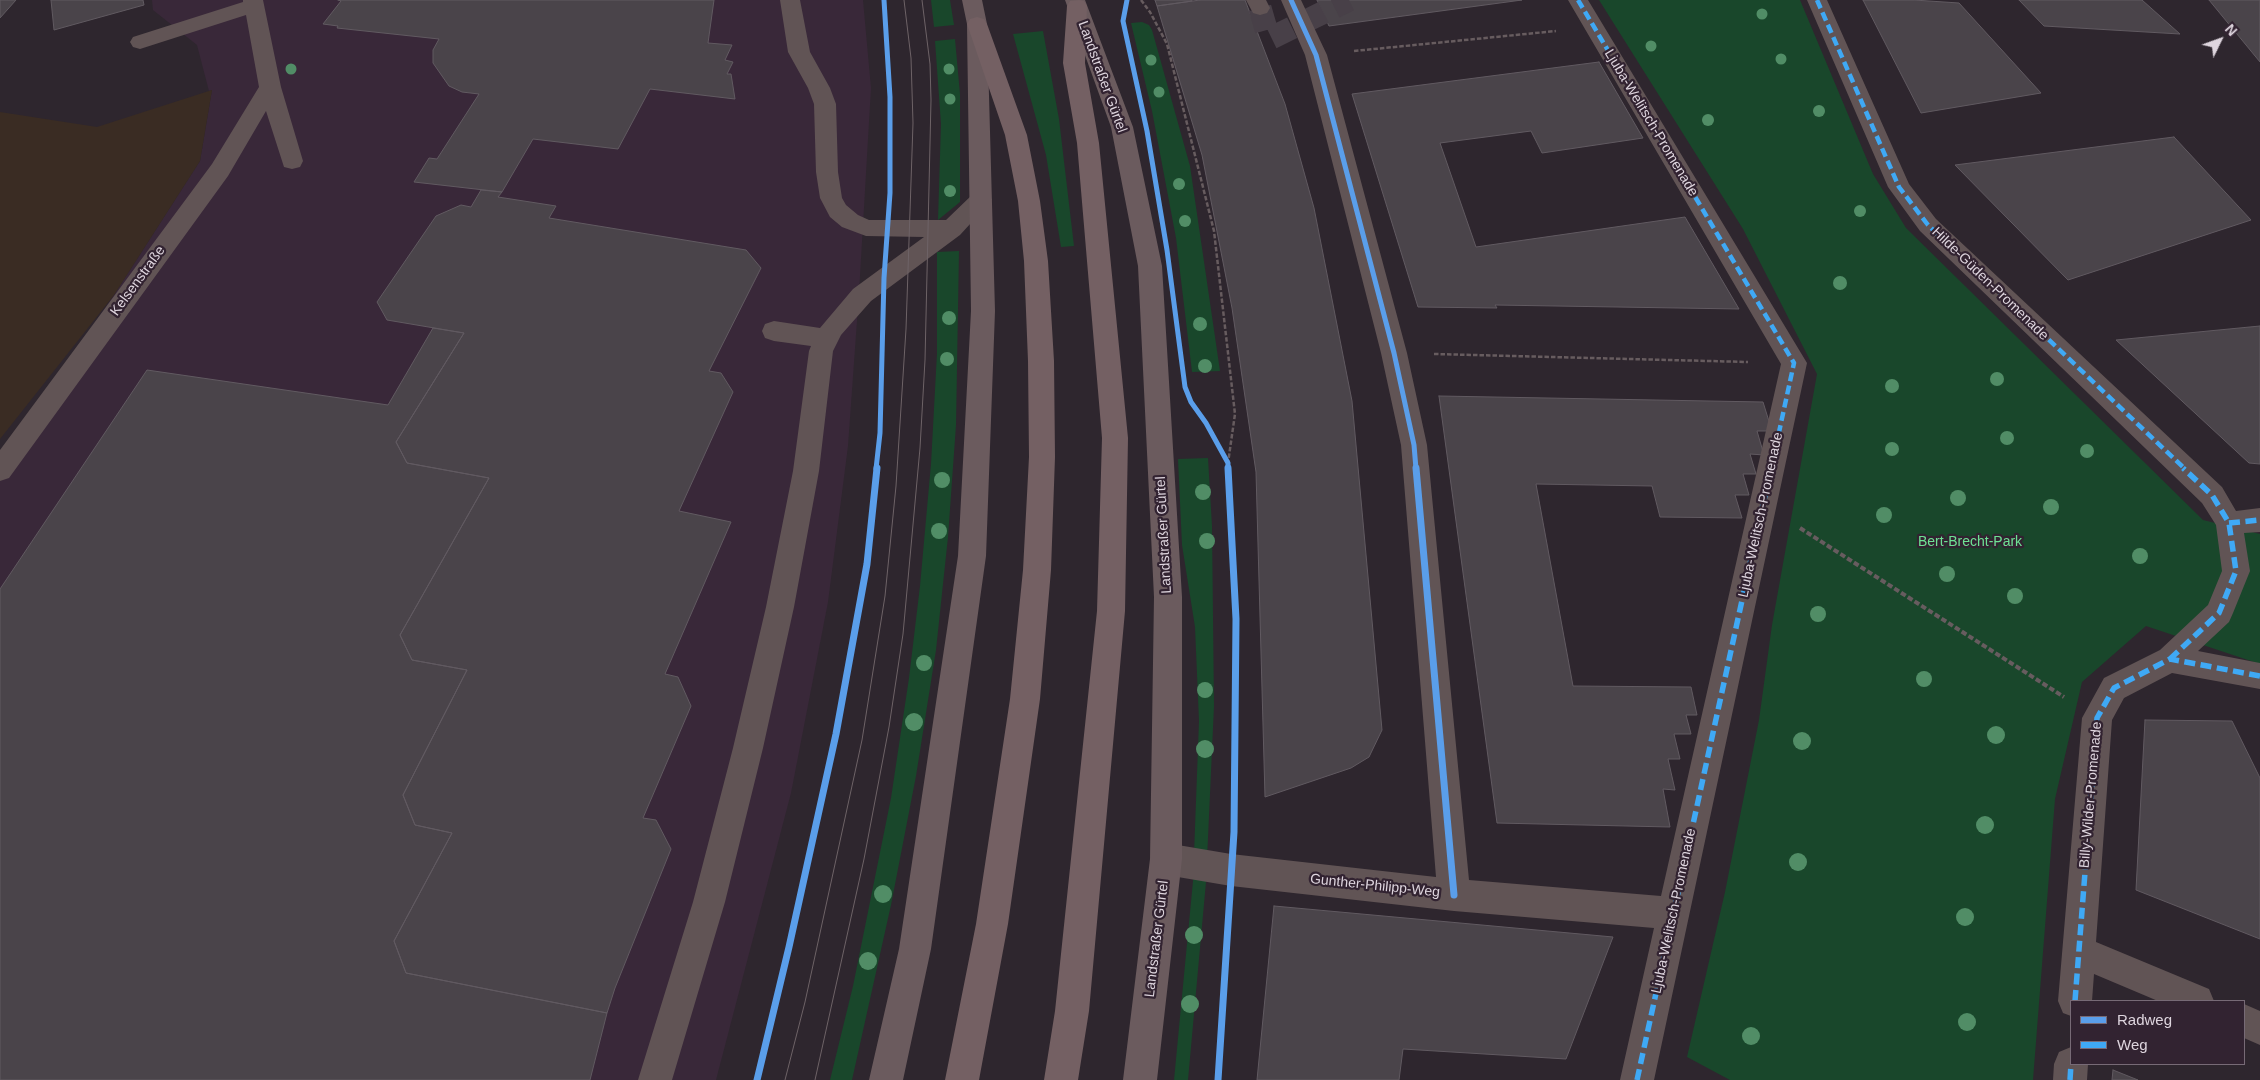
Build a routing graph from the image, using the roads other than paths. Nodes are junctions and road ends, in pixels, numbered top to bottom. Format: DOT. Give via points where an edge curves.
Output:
graph roads {
  1 [pos="790,0"];
  2 [pos="1291,0"];
  3 [pos="1578,0"];
  4 [pos="1817,0"];
  5 [pos="254,2"];
  6 [pos="1076,3"];
  7 [pos="975,12"];
  8 [pos="140,42"];
  9 [pos="270,87"];
  10 [pos="292,161"];
  11 [pos="981,200"];
  12 [pos="952,228"];
  13 [pos="774,331"];
  14 [pos="827,339"];
  15 [pos="0,470"];
  16 [pos="2260,520"];
  17 [pos="2229,522"];
  18 [pos="2170,659"];
  19 [pos="2260,676"];
  20 [pos="1166,859"];
  21 [pos="1454,894"];
  22 [pos="1674,913"];
  23 [pos="2078,952"];
  24 [pos="2075,1000"];
  25 [pos="2195,1000"];
  26 [pos="2245,1021"];
  27 [pos="2260,1028"];
  28 [pos="2071,1065"];
  29 [pos="656,1080"];
  30 [pos="886,1080"];
  31 [pos="962,1080"];
  32 [pos="1061,1080"];
  33 [pos="1140,1080"];
  34 [pos="1638,1080"];
  35 [pos="2070,1080"];
  1 -- 12 [label="street" via="799,52 825,104 827,172 831,198 838,211 866,228"];
  2 -- 21 [label="street" via="1316,55 1394,353 1414,445"];
  3 -- 22 [label="street, Ljuba-Welitsch-Promenade" via="1794,363"];
  4 -- 17 [label="street, Hilde-Güden-Promenade" via="1899,187 1928,225 2212,495"];
  5 -- 8 [label="street"];
  5 -- 9 [label="street"];
  6 -- 20 [label="main road, Landstraßer Gürtel" via="1122,127 1150,266 1168,597"];
  6 -- 32 [label="highway" via="1074,63 1088,143 1115,438 1111,610 1072,1011"];
  7 -- 11 [label="main road"];
  7 -- 31 [label="highway" via="1016,135 1029,201 1036,261 1042,458 1037,570 1025,699 992,924"];
  9 -- 10 [label="street"];
  9 -- 15 [label="street, Kelsenstraße" via="220,170"];
  11 -- 12 [label="street"];
  11 -- 30 [label="main road" via="983,311 972,556 915,949"];
  12 -- 14 [label="street" via="862,295"];
  13 -- 14 [label="street"];
  14 -- 29 [label="street" via="821,351 806,471 782,597 748,748 709,902"];
  16 -- 17 [label="street"];
  17 -- 18 [label="street, Hilde-Güden-Promenade" via="2236,571 2219,613"];
  18 -- 19 [label="street"];
  18 -- 23 [label="street, Billy-Wilder-Promenade" via="2114,688 2097,718"];
  20 -- 21 [label="street, Gunther-Philipp-Weg" via="1231,870"];
  20 -- 33 [label="main road, Landstraßer Gürtel"];
  21 -- 22 [label="street, Gunther-Philipp-Weg"];
  22 -- 34 [label="street, Ljuba-Welitsch-Promenade"];
  23 -- 24 [label="street, Billy-Wilder-Promenade"];
  23 -- 25 [label="street"];
  26 -- 27 [label="street"];
  28 -- 35 [label="street"];
}
